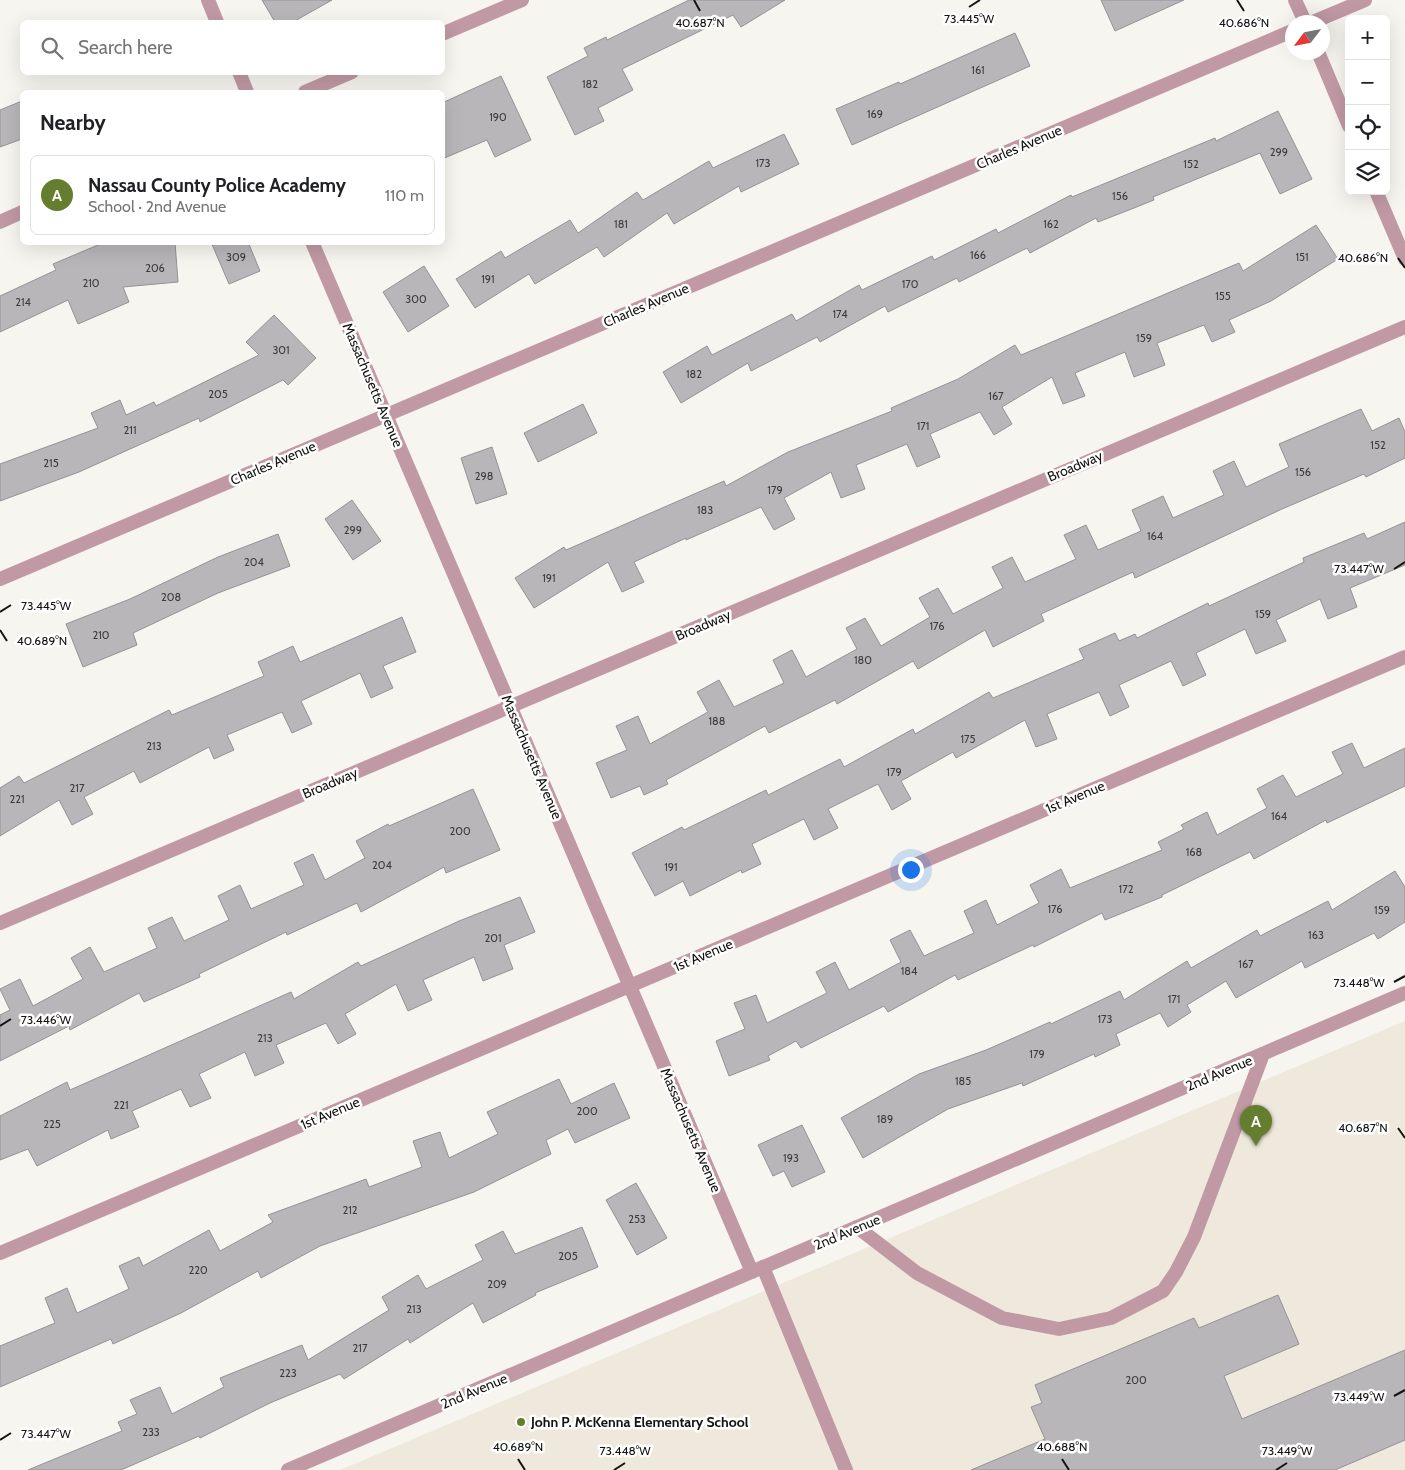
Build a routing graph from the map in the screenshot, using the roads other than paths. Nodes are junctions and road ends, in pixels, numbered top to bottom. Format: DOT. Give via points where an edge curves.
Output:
graph roads {
  1 [pos="208,0"];
  2 [pos="522,0"];
  3 [pos="1295,0"];
  4 [pos="1366,0"];
  5 [pos="1302,15"];
  6 [pos="1329,15"];
  7 [pos="216,20"];
  8 [pos="445,33"];
  9 [pos="1285,34"];
  10 [pos="1321,60"];
  11 [pos="240,75"];
  12 [pos="345,75"];
  13 [pos="246,90"];
  14 [pos="310,90"];
  15 [pos="1345,116"];
  16 [pos="1378,195"];
  17 [pos="20,213"];
  18 [pos="0,222"];
  19 [pos="313,245"];
  20 [pos="1405,259"];
  21 [pos="1405,326"];
  22 [pos="386,415"];
  23 [pos="0,579"];
  24 [pos="1405,656"];
  25 [pos="510,706"];
  26 [pos="0,923"];
  27 [pos="629,986"];
  28 [pos="1405,993"];
  29 [pos="1263,1054"];
  30 [pos="857,1227"];
  31 [pos="0,1253"];
  32 [pos="757,1270"];
  33 [pos="288,1470"];
  34 [pos="846,1470"];
  1 -- 7 [label="street"];
  2 -- 8 [label="street"];
  3 -- 5 [label="street"];
  4 -- 6 [label="street"];
  9 -- 22 [label="street, Charles Avenue"];
  10 -- 15 [label="street"];
  11 -- 13 [label="street"];
  12 -- 14 [label="street"];
  16 -- 20 [label="street"];
  17 -- 18 [label="street"];
  19 -- 22 [label="street, Massachusetts Avenue"];
  21 -- 25 [label="street, Broadway"];
  22 -- 23 [label="street, Charles Avenue"];
  22 -- 25 [label="street, Massachusetts Avenue"];
  24 -- 27 [label="street, 1st Avenue"];
  25 -- 26 [label="street, Broadway"];
  25 -- 27 [label="street, Massachusetts Avenue"];
  27 -- 31 [label="street, 1st Avenue"];
  27 -- 32 [label="street, Massachusetts Avenue"];
  28 -- 29 [label="street, 2nd Avenue"];
  29 -- 30 [label="street, 2nd Avenue"];
  29 -- 30 [label="street" via="1194,1238 1176,1272 1163,1291 1111,1318 1059,1329 1002,1318 916,1273"];
  30 -- 32 [label="street, 2nd Avenue"];
  32 -- 33 [label="street, 2nd Avenue"];
  32 -- 34 [label="street, Massachusetts Avenue"];
}
